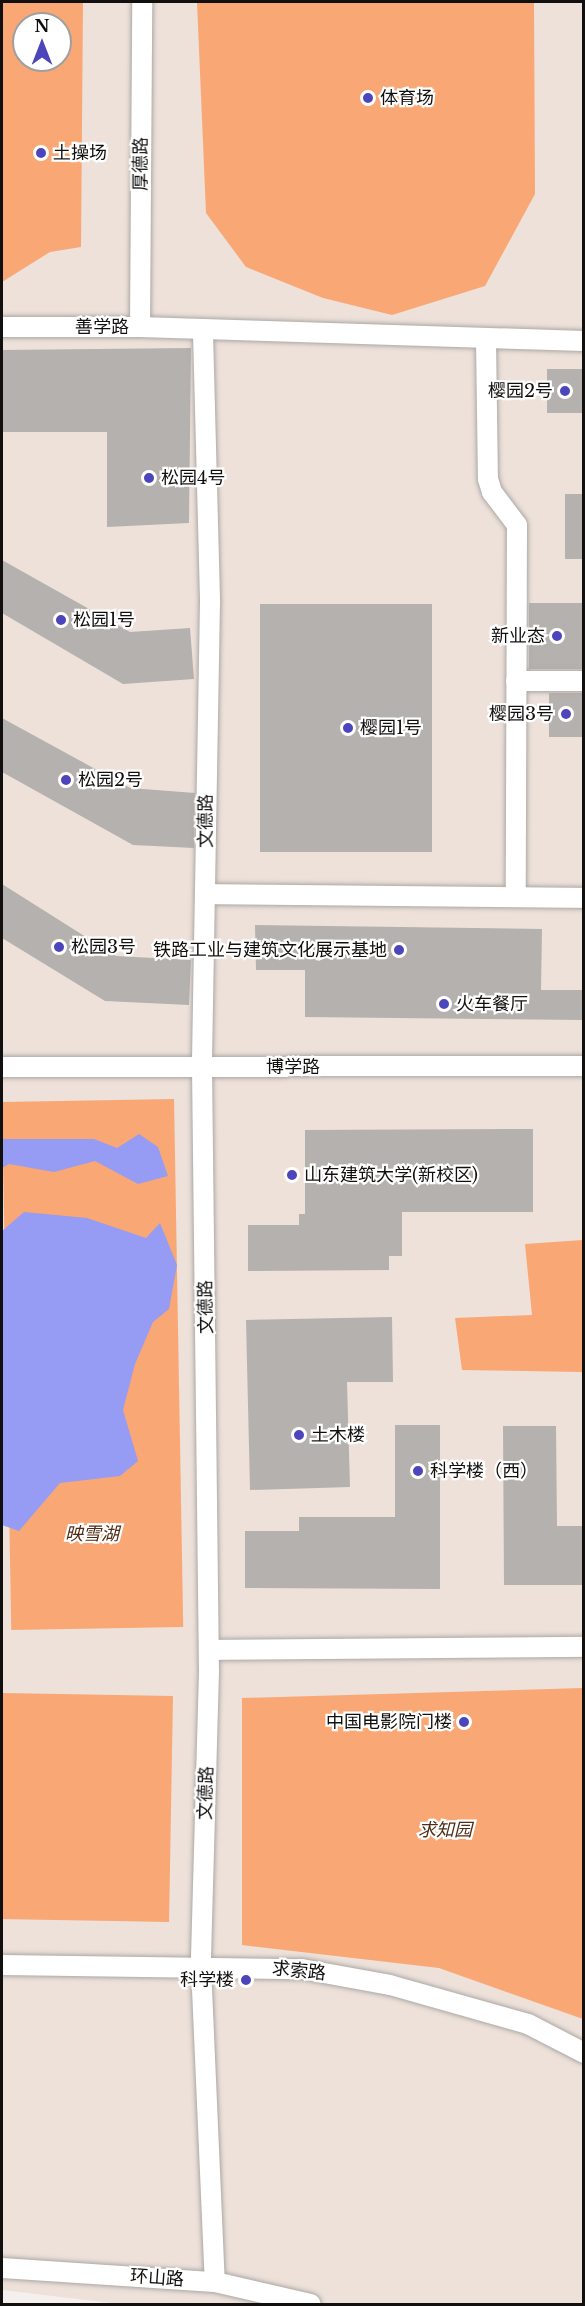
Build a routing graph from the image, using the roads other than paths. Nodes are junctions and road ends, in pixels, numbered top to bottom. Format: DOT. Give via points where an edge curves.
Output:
graph roads {
  1 [pos="142,2"];
  2 [pos="2,327"];
  3 [pos="140,327"];
  4 [pos="203,332"];
  5 [pos="486,340"];
  6 [pos="584,341"];
  7 [pos="516,681"];
  8 [pos="584,681"];
  9 [pos="205,894"];
  10 [pos="516,897"];
  11 [pos="584,898"];
  12 [pos="2,1066"];
  13 [pos="202,1067"];
  14 [pos="583,1069"];
  15 [pos="584,1647"];
  16 [pos="209,1650"];
  17 [pos="2,1965"];
  18 [pos="201,1966"];
  19 [pos="584,2053"];
  20 [pos="2,2268"];
  21 [pos="215,2282"];
  22 [pos="311,2304"];
  1 -- 3 [label="street, 厚德路"];
  2 -- 3 [label="street, 善学路"];
  3 -- 4 [label="street, 善学路"];
  4 -- 5 [label="street, 善学路"];
  4 -- 9 [label="street, 文德路" via="210,602"];
  5 -- 6 [label="street, 善学路"];
  5 -- 7 [label="street" via="488,479 492,492 517,525"];
  7 -- 8 [label="street"];
  7 -- 10 [label="street"];
  9 -- 10 [label="street"];
  9 -- 13 [label="street, 文德路"];
  10 -- 11 [label="street"];
  12 -- 13 [label="street, 博学路"];
  13 -- 14 [label="street, 博学路"];
  13 -- 16 [label="street, 文德路"];
  15 -- 16 [label="street"];
  16 -- 18 [label="street, 文德路"];
  17 -- 18 [label="street, 求索路"];
  18 -- 19 [label="street, 求索路" via="302,1969 390,1985 528,2024"];
  18 -- 21 [label="street, 文德路"];
  20 -- 21 [label="street, 环山路"];
  21 -- 22 [label="street, 环山路"];
}
